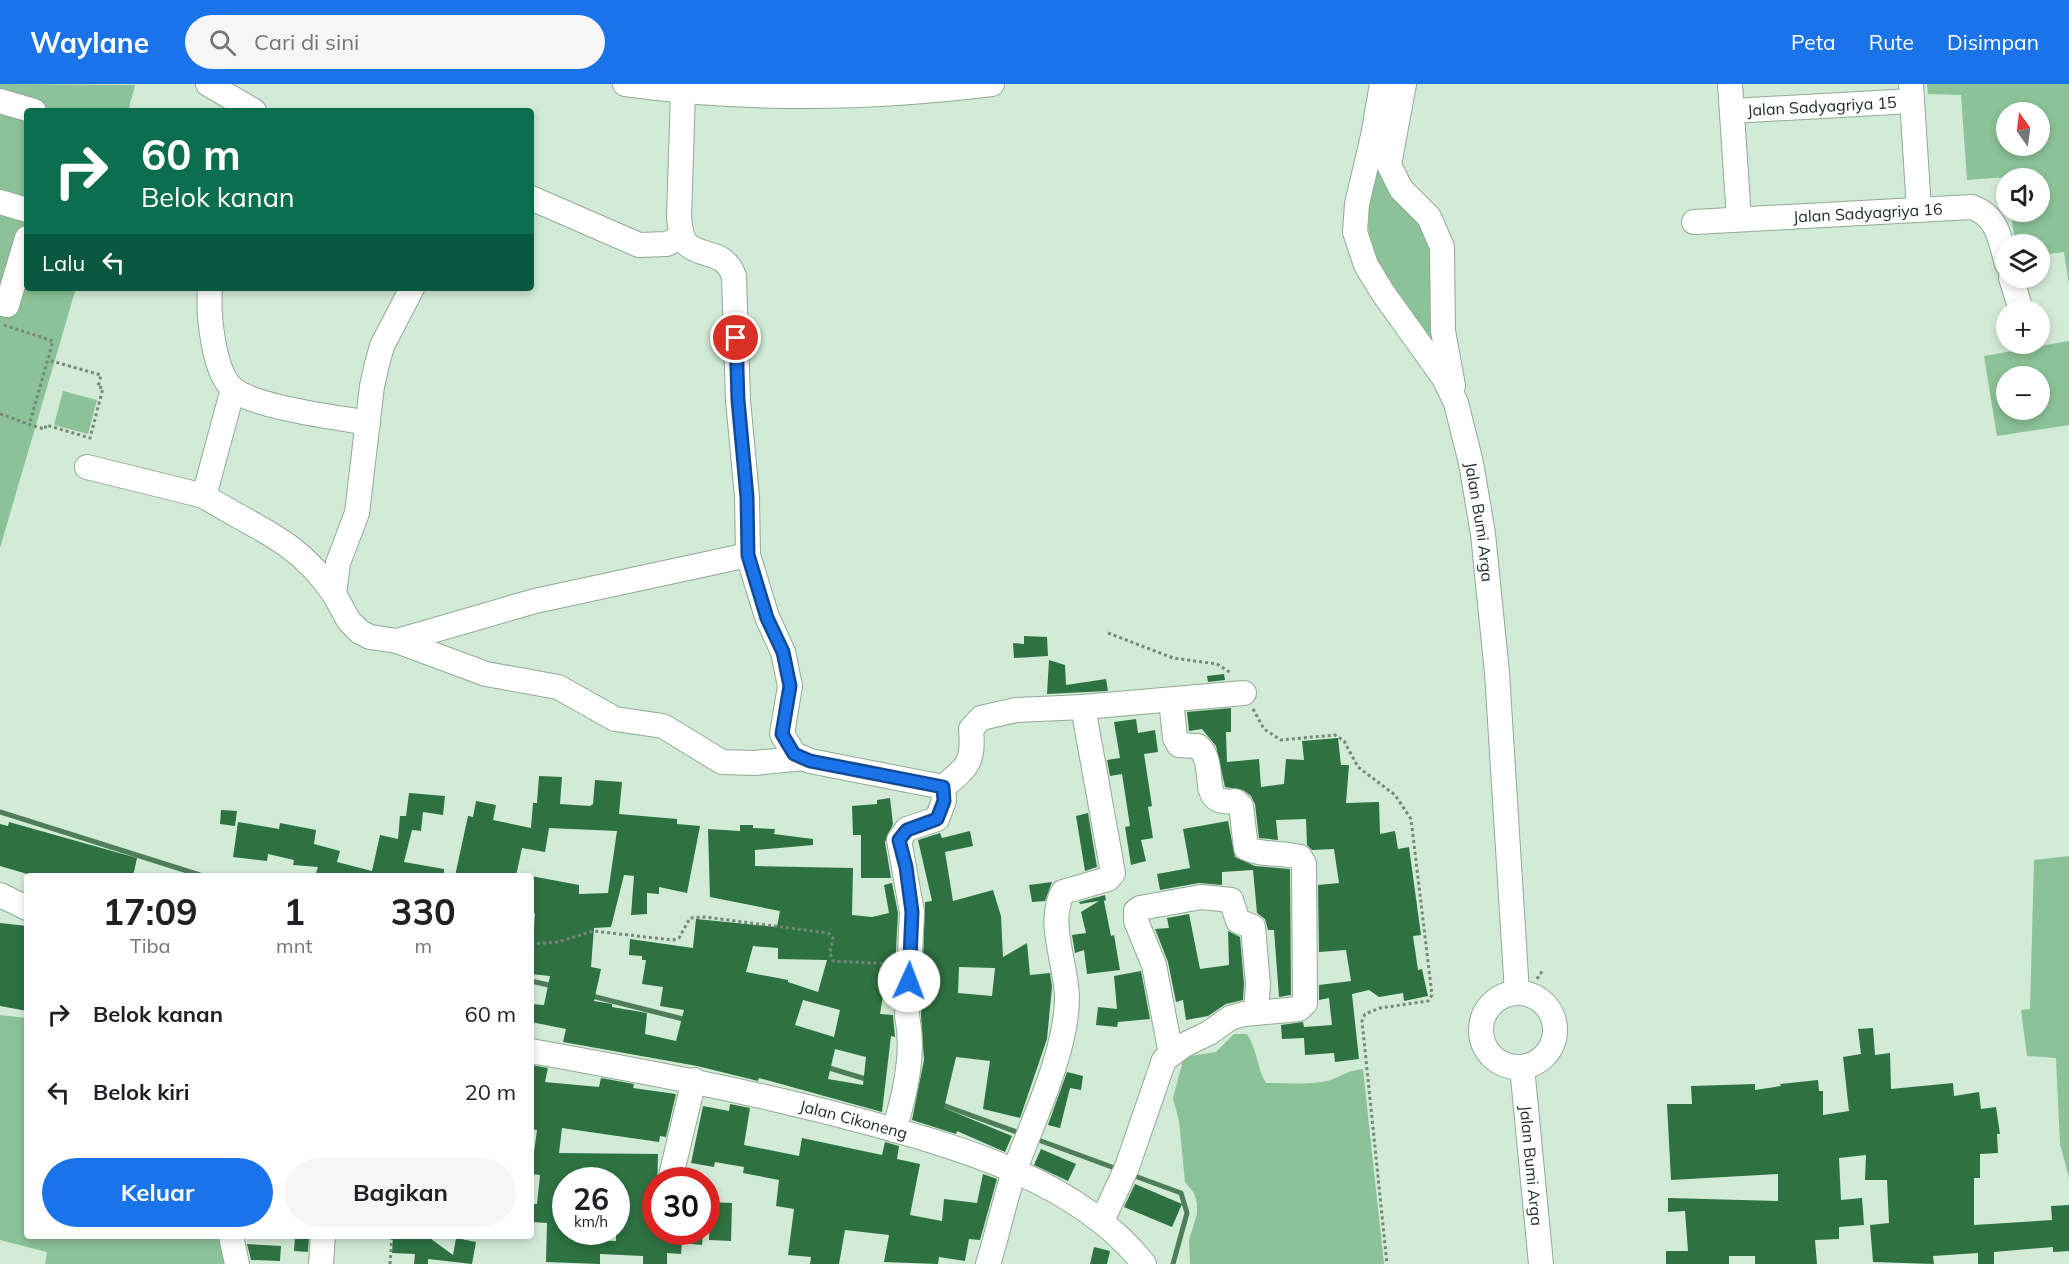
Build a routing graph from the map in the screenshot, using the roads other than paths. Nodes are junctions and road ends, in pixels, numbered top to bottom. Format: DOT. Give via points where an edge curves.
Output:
graph roads {
  1 [pos="208,84"];
  2 [pos="625,84"];
  3 [pos="992,84"];
  4 [pos="1382,84"];
  5 [pos="1404,84"];
  6 [pos="1730,84"];
  7 [pos="683,92"];
  8 [pos="1912,92"];
  9 [pos="0,101"];
  10 [pos="24,108"];
  11 [pos="249,108"];
  12 [pos="1732,111"];
  13 [pos="534,199"];
  14 [pos="0,202"];
  15 [pos="24,209"];
  16 [pos="1920,210"];
  17 [pos="1739,219"];
  18 [pos="1694,222"];
  19 [pos="1998,234"];
  20 [pos="682,236"];
  21 [pos="24,247"];
  22 [pos="210,291"];
  23 [pos="410,291"];
  24 [pos="2,311"];
  25 [pos="233,389"];
  26 [pos="1456,403"];
  27 [pos="368,423"];
  28 [pos="87,467"];
  29 [pos="204,496"];
  30 [pos="748,555"];
  31 [pos="334,594"];
  32 [pos="397,642"];
  33 [pos="1244,693"];
  34 [pos="1171,700"];
  35 [pos="1083,708"];
  36 [pos="804,758"];
  37 [pos="943,787"];
  38 [pos="0,895"];
  39 [pos="24,907"];
  40 [pos="1517,993"];
  41 [pos="1256,1013"];
  42 [pos="534,1052"];
  43 [pos="900,1053"];
  44 [pos="1171,1054"];
  45 [pos="1522,1067"];
  46 [pos="694,1080"];
  47 [pos="906,1085"];
  48 [pos="894,1130"];
  49 [pos="673,1167"];
  50 [pos="1015,1171"];
  51 [pos="1102,1221"];
  52 [pos="232,1239"];
  53 [pos="323,1239"];
  54 [pos="237,1264"];
  55 [pos="321,1264"];
  56 [pos="988,1264"];
  57 [pos="1144,1264"];
  58 [pos="1541,1264"];
  1 -- 11 [label="street"];
  2 -- 7 [label="street"];
  3 -- 7 [label="street" via="869,96 748,97"];
  4 -- 26 [label="street, Jalan Bumi Arga" via="1357,204 1355,232 1366,265 1444,378"];
  5 -- 26 [label="street" via="1389,165 1401,189 1429,217 1442,247 1441,298"];
  6 -- 12 [label="street"];
  7 -- 20 [label="street" via="679,217"];
  8 -- 12 [label="street, Jalan Sadyagriya 15"];
  8 -- 16 [label="street"];
  9 -- 10 [label="street"];
  12 -- 17 [label="street"];
  13 -- 20 [label="street" via="639,245 667,244"];
  14 -- 15 [label="street"];
  16 -- 17 [label="street, Jalan Sadyagriya 16"];
  16 -- 19 [label="street, Jalan Sadyagriya 16" via="1972,207 1983,211"];
  17 -- 18 [label="street, Jalan Sadyagriya 16"];
  20 -- 30 [label="street" via="688,245 729,264 734,276"];
  21 -- 24 [label="street"];
  22 -- 25 [label="street" via="215,346 221,370"];
  23 -- 27 [label="street" via="382,346"];
  25 -- 27 [label="street" via="265,403"];
  25 -- 29 [label="street"];
  26 -- 40 [label="street, Jalan Bumi Arga" via="1483,534 1497,673"];
  27 -- 31 [label="street" via="357,513 338,563"];
  28 -- 29 [label="street"];
  29 -- 31 [label="street" via="280,538 311,565"];
  30 -- 32 [label="street" via="535,602"];
  30 -- 36 [label="street" via="767,618 783,652 790,686 782,734 794,754"];
  31 -- 32 [label="street" via="341,610 360,632"];
  32 -- 36 [label="street" via="486,674 558,687 615,719 663,726 722,762"];
  33 -- 34 [label="street"];
  34 -- 35 [label="street"];
  34 -- 41 [label="street" via="1175,738 1179,745 1198,746 1208,758 1213,797 1241,806 1246,848 1300,857 1304,864 1304,1006"];
  35 -- 37 [label="street" via="1016,710 981,718 970,729 973,750 967,767"];
  35 -- 50 [label="street" via="1113,873 1108,879 1063,892 1056,905 1067,1007 1053,1066"];
  36 -- 37 [label="street"];
  37 -- 47 [label="street" via="944,801 937,819 907,830 899,840 912,912"];
  38 -- 39 [label="street"];
  40 -- 45 [label="street" via="1543,1003 1554,1017 1556,1029 1549,1052 1540,1061"];
  40 -- 45 [label="street" via="1490,1005 1481,1027 1486,1050 1495,1059"];
  41 -- 44 [label="street" via="1230,1018"];
  41 -- 44 [label="street" via="1258,984 1252,927 1238,921 1231,900 1201,897 1140,908 1136,921 1154,965"];
  42 -- 46 [label="street, Jalan Cikoneng"];
  43 -- 47 [label="street" via="898,1073"];
  44 -- 51 [label="street" via="1164,1060 1123,1176"];
  45 -- 58 [label="street, Jalan Bumi Arga"];
  46 -- 48 [label="street, Jalan Cikoneng"];
  46 -- 49 [label="street"];
  47 -- 48 [label="street"];
  48 -- 50 [label="street, Jalan Cikoneng"];
  50 -- 51 [label="street, Jalan Cikoneng"];
  50 -- 56 [label="street"];
  51 -- 57 [label="street, Jalan Cikoneng" via="1117,1232"];
  52 -- 54 [label="street"];
  53 -- 55 [label="street"];
}
